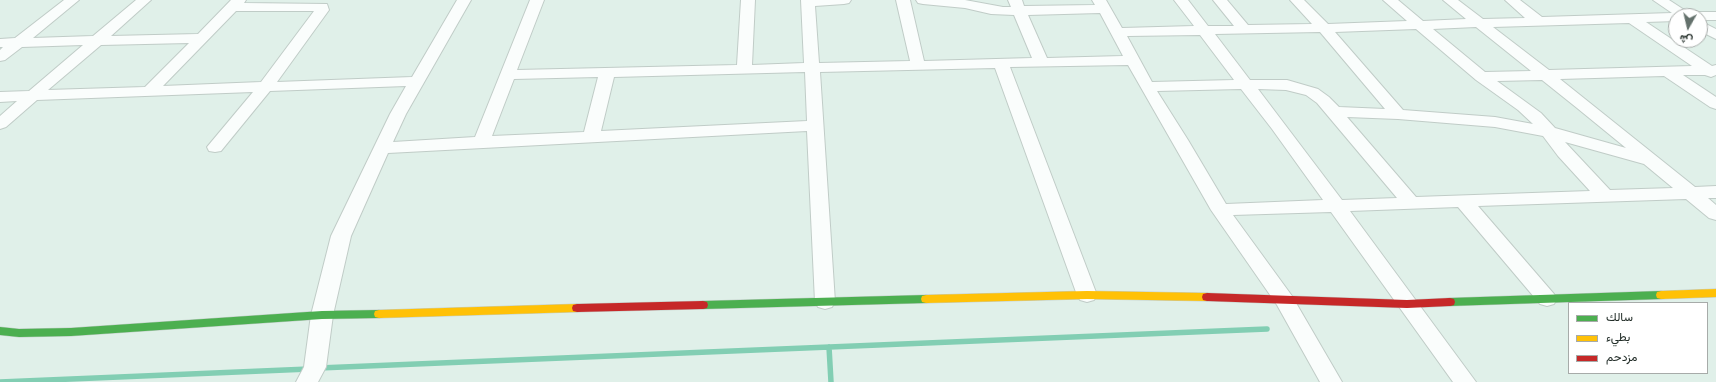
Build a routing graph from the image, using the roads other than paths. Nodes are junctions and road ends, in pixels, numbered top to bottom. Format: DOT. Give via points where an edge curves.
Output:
graph roads {
  1 [pos="72,0"];
  2 [pos="144,0"];
  3 [pos="464,0"];
  4 [pos="537,0"];
  5 [pos="748,0"];
  6 [pos="844,0"];
  7 [pos="903,0"];
  8 [pos="923,0"];
  9 [pos="1181,0"];
  10 [pos="1220,0"];
  11 [pos="1297,0"];
  12 [pos="1390,0"];
  13 [pos="1450,0"];
  14 [pos="1512,0"];
  15 [pos="1660,0"];
  16 [pos="808,2"];
  17 [pos="235,3"];
  18 [pos="1017,5"];
  19 [pos="1102,5"];
  20 [pos="1673,8"];
  21 [pos="1668,17"];
  22 [pos="1630,18"];
  23 [pos="1538,21"];
  24 [pos="1478,22"];
  25 [pos="1417,24"];
  26 [pos="1324,28"];
  27 [pos="1244,29"];
  28 [pos="1204,30"];
  29 [pos="1118,32"];
  30 [pos="202,38"];
  31 [pos="98,40"];
  32 [pos="0,43"];
  33 [pos="17,43"];
  34 [pos="0,57"];
  35 [pos="1132,60"];
  36 [pos="1000,62"];
  37 [pos="1042,62"];
  38 [pos="918,64"];
  39 [pos="811,68"];
  40 [pos="744,70"];
  41 [pos="1668,72"];
  42 [pos="1714,72"];
  43 [pos="607,73"];
  44 [pos="508,75"];
  45 [pos="1544,75"];
  46 [pos="1480,76"];
  47 [pos="417,81"];
  48 [pos="1245,84"];
  49 [pos="265,87"];
  50 [pos="1147,87"];
  51 [pos="151,90"];
  52 [pos="0,96"];
  53 [pos="33,96"];
  54 [pos="1716,104"];
  55 [pos="1334,112"];
  56 [pos="1398,114"];
  57 [pos="0,124"];
  58 [pos="814,126"];
  59 [pos="1549,132"];
  60 [pos="591,137"];
  61 [pos="482,142"];
  62 [pos="215,147"];
  63 [pos="382,148"];
  64 [pos="1651,161"];
  65 [pos="1716,192"];
  66 [pos="1691,194"];
  67 [pos="1605,196"];
  68 [pos="1463,202"];
  69 [pos="1410,203"];
  70 [pos="1336,205"];
  71 [pos="1220,210"];
  72 [pos="1716,214"];
  73 [pos="1716,294"];
  74 [pos="1087,295"];
  75 [pos="1547,299"];
  76 [pos="1285,301"];
  77 [pos="825,302"];
  78 [pos="1407,304"];
  79 [pos="322,315"];
  80 [pos="0,331"];
  81 [pos="310,376"];
  82 [pos="1331,382"];
  83 [pos="1465,382"];
  1 -- 33 [label="street"];
  2 -- 31 [label="street"];
  3 -- 47 [label="street"];
  4 -- 44 [label="street"];
  5 -- 40 [label="street"];
  6 -- 16 [label="street"];
  7 -- 38 [label="street"];
  8 -- 18 [label="street" via="965,4 991,10"];
  9 -- 28 [label="street"];
  10 -- 27 [label="street"];
  11 -- 26 [label="street"];
  12 -- 25 [label="street"];
  13 -- 24 [label="street"];
  14 -- 23 [label="street"];
  15 -- 20 [label="street"];
  16 -- 39 [label="street"];
  17 -- 30 [label="street"];
  17 -- 49 [label="street" via="322,7"];
  18 -- 19 [label="street"];
  18 -- 37 [label="street"];
  19 -- 29 [label="street"];
  21 -- 22 [label="street"];
  22 -- 23 [label="street"];
  22 -- 42 [label="street"];
  23 -- 24 [label="street"];
  24 -- 25 [label="street"];
  24 -- 45 [label="street"];
  25 -- 26 [label="street"];
  25 -- 46 [label="street"];
  26 -- 27 [label="street"];
  26 -- 56 [label="street"];
  27 -- 28 [label="street"];
  28 -- 29 [label="street"];
  28 -- 48 [label="street"];
  29 -- 35 [label="street"];
  30 -- 31 [label="street"];
  30 -- 51 [label="street"];
  31 -- 33 [label="street"];
  31 -- 53 [label="street"];
  32 -- 33 [label="street"];
  33 -- 34 [label="street"];
  35 -- 37 [label="street"];
  35 -- 50 [label="street"];
  36 -- 37 [label="street"];
  36 -- 38 [label="street"];
  36 -- 74 [label="street"];
  38 -- 39 [label="street"];
  39 -- 40 [label="street"];
  39 -- 58 [label="street"];
  40 -- 43 [label="street"];
  41 -- 42 [label="street"];
  41 -- 45 [label="street"];
  41 -- 54 [label="street"];
  43 -- 44 [label="street"];
  43 -- 60 [label="street"];
  44 -- 61 [label="street"];
  45 -- 46 [label="street"];
  45 -- 64 [label="street"];
  46 -- 59 [label="street" via="1524,106"];
  47 -- 49 [label="street"];
  47 -- 63 [label="street"];
  48 -- 50 [label="street"];
  48 -- 55 [label="street" via="1287,85 1300,88 1312,92"];
  48 -- 70 [label="street"];
  49 -- 51 [label="street"];
  49 -- 62 [label="street"];
  50 -- 71 [label="street"];
  51 -- 53 [label="street"];
  52 -- 53 [label="street"];
  53 -- 57 [label="street"];
  55 -- 56 [label="street"];
  55 -- 69 [label="street"];
  56 -- 59 [label="street" via="1472,119"];
  58 -- 60 [label="street"];
  58 -- 77 [label="street"];
  59 -- 64 [label="street"];
  59 -- 67 [label="street"];
  60 -- 61 [label="street"];
  61 -- 63 [label="street"];
  63 -- 79 [label="street" via="341,236"];
  64 -- 66 [label="street"];
  65 -- 66 [label="street"];
  66 -- 67 [label="street"];
  66 -- 72 [label="street"];
  67 -- 68 [label="street"];
  68 -- 69 [label="street"];
  68 -- 75 [label="street"];
  69 -- 70 [label="street"];
  70 -- 71 [label="street"];
  70 -- 78 [label="street"];
  71 -- 76 [label="street"];
  73 -- 75 [label="street"];
  74 -- 76 [label="street" via="1199,296"];
  74 -- 77 [label="street"];
  75 -- 78 [label="street"];
  76 -- 78 [label="street"];
  76 -- 82 [label="street"];
  77 -- 79 [label="street"];
  78 -- 83 [label="street"];
  79 -- 80 [label="street" via="71,332"];
  79 -- 81 [label="street"];
}
